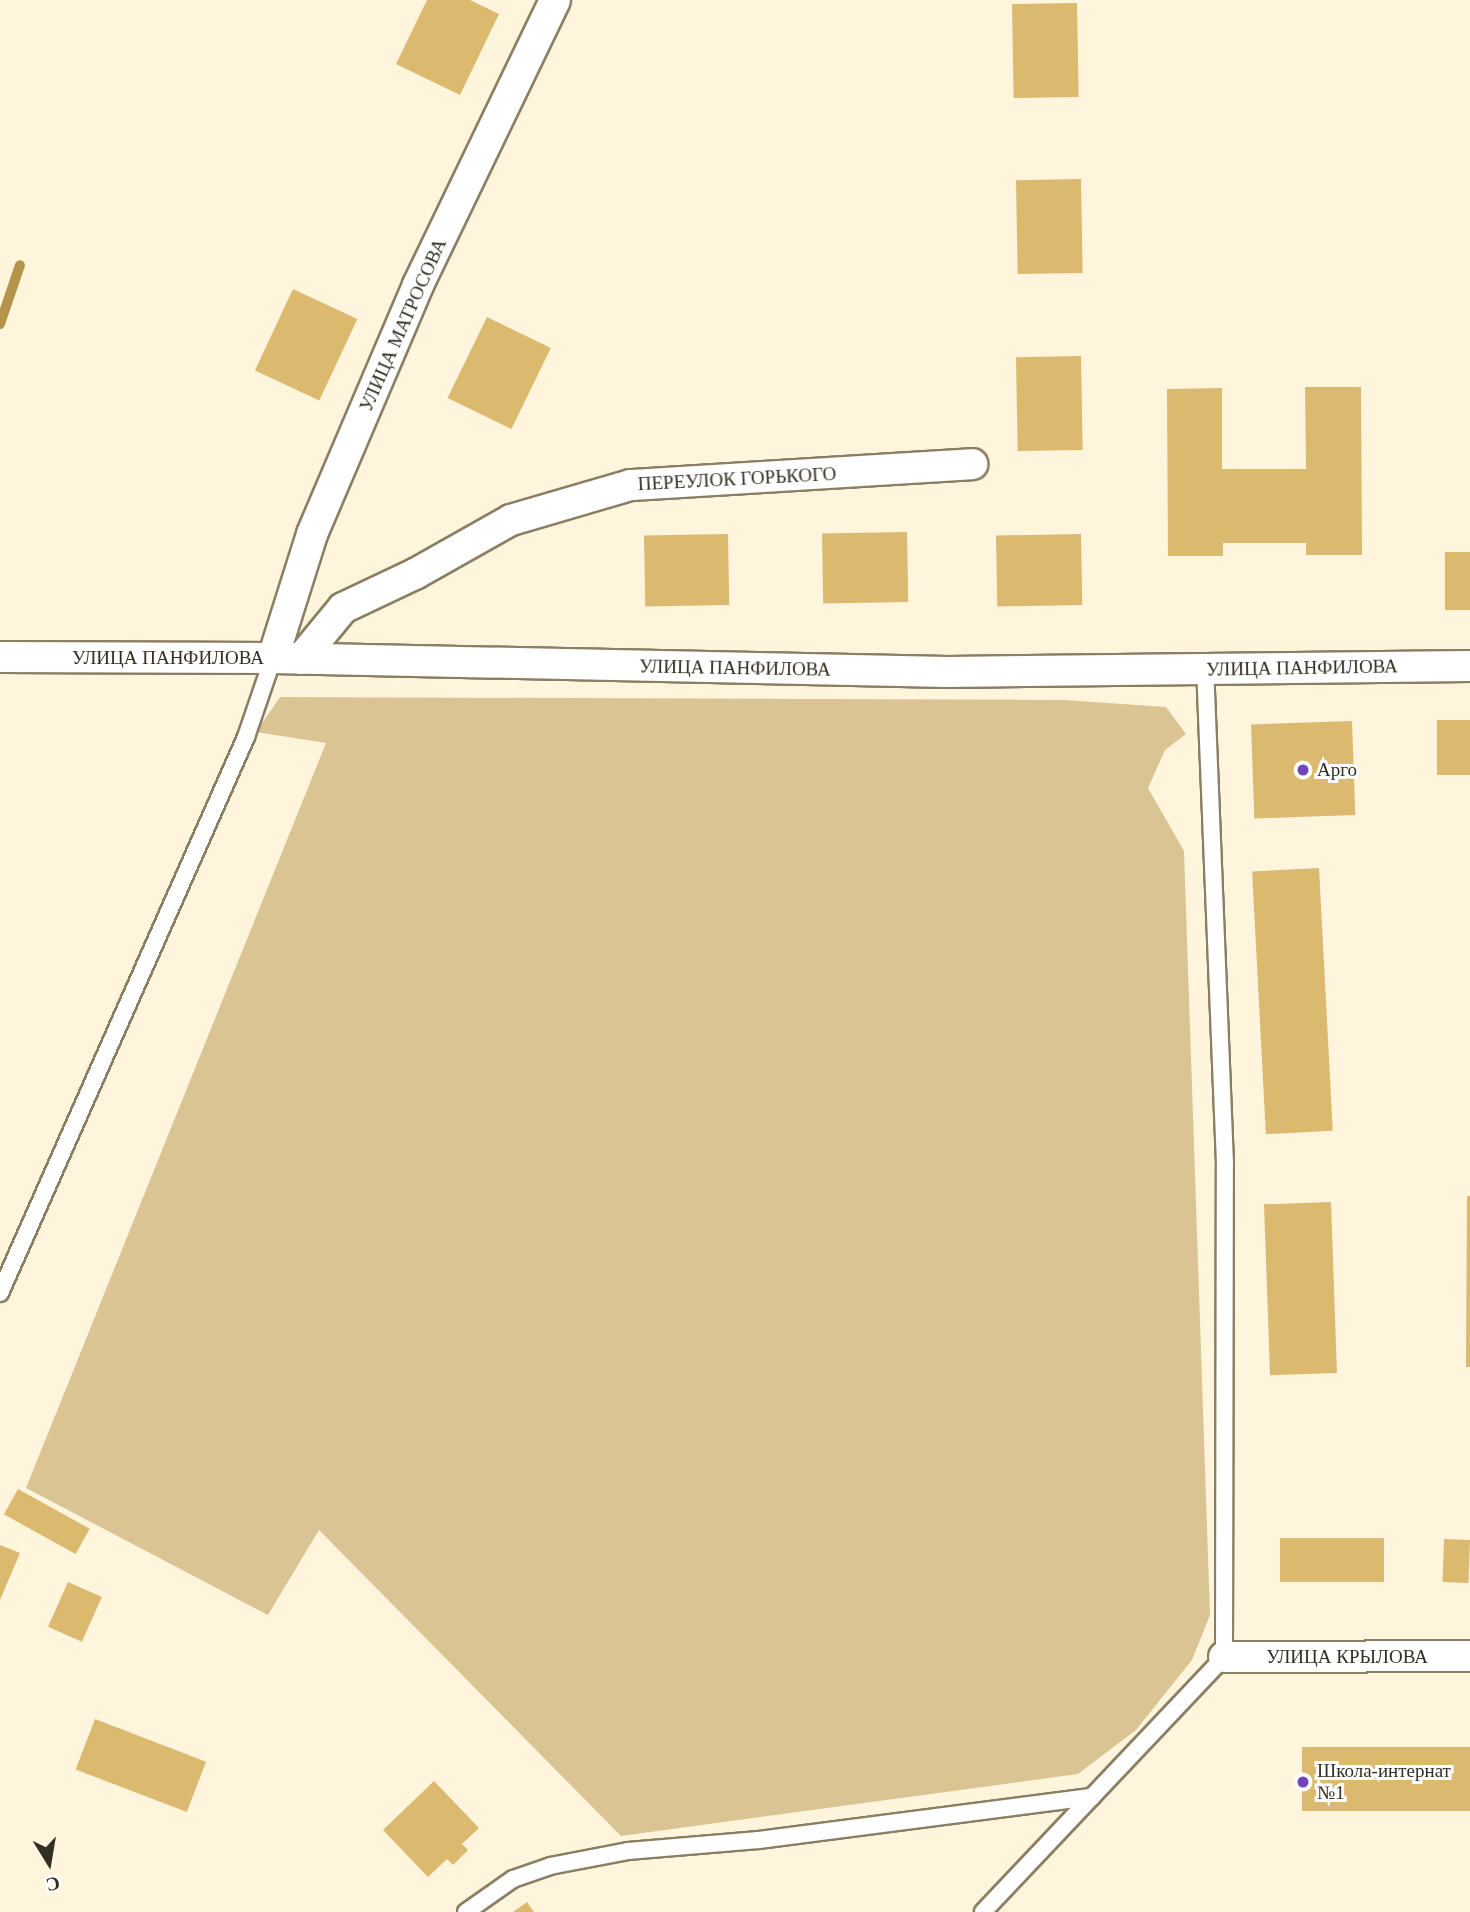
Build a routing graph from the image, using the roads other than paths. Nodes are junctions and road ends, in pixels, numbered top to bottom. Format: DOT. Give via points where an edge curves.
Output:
graph roads {
  1 [pos="555,0"];
  2 [pos="972,464"];
  3 [pos="0,657"];
  4 [pos="287,659"];
  5 [pos="1470,666"];
  6 [pos="1205,668"];
  7 [pos="0,1293"];
  8 [pos="1470,1656"];
  9 [pos="1224,1657"];
  10 [pos="1092,1797"];
  11 [pos="466,1912"];
  12 [pos="983,1912"];
  1 -- 4 [label="street, УЛИЦА МАТРОСОВА" via="418,285 312,534"];
  2 -- 4 [label="street, ПЕРЕУЛОК ГОРЬКОГО" via="631,485 511,520 343,608"];
  3 -- 4 [label="street, УЛИЦА ПАНФИЛОВА"];
  4 -- 6 [label="street, УЛИЦА ПАНФИЛОВА" via="948,672"];
  4 -- 7 [label="lane" via="246,737"];
  5 -- 6 [label="street, УЛИЦА ПАНФИЛОВА"];
  6 -- 9 [label="lane" via="1225,1164"];
  8 -- 9 [label="street, УЛИЦА КРЫЛОВА"];
  9 -- 10 [label="lane"];
  10 -- 11 [label="lane" via="759,1840 628,1851 550,1866 513,1879"];
  10 -- 12 [label="lane"];
}
